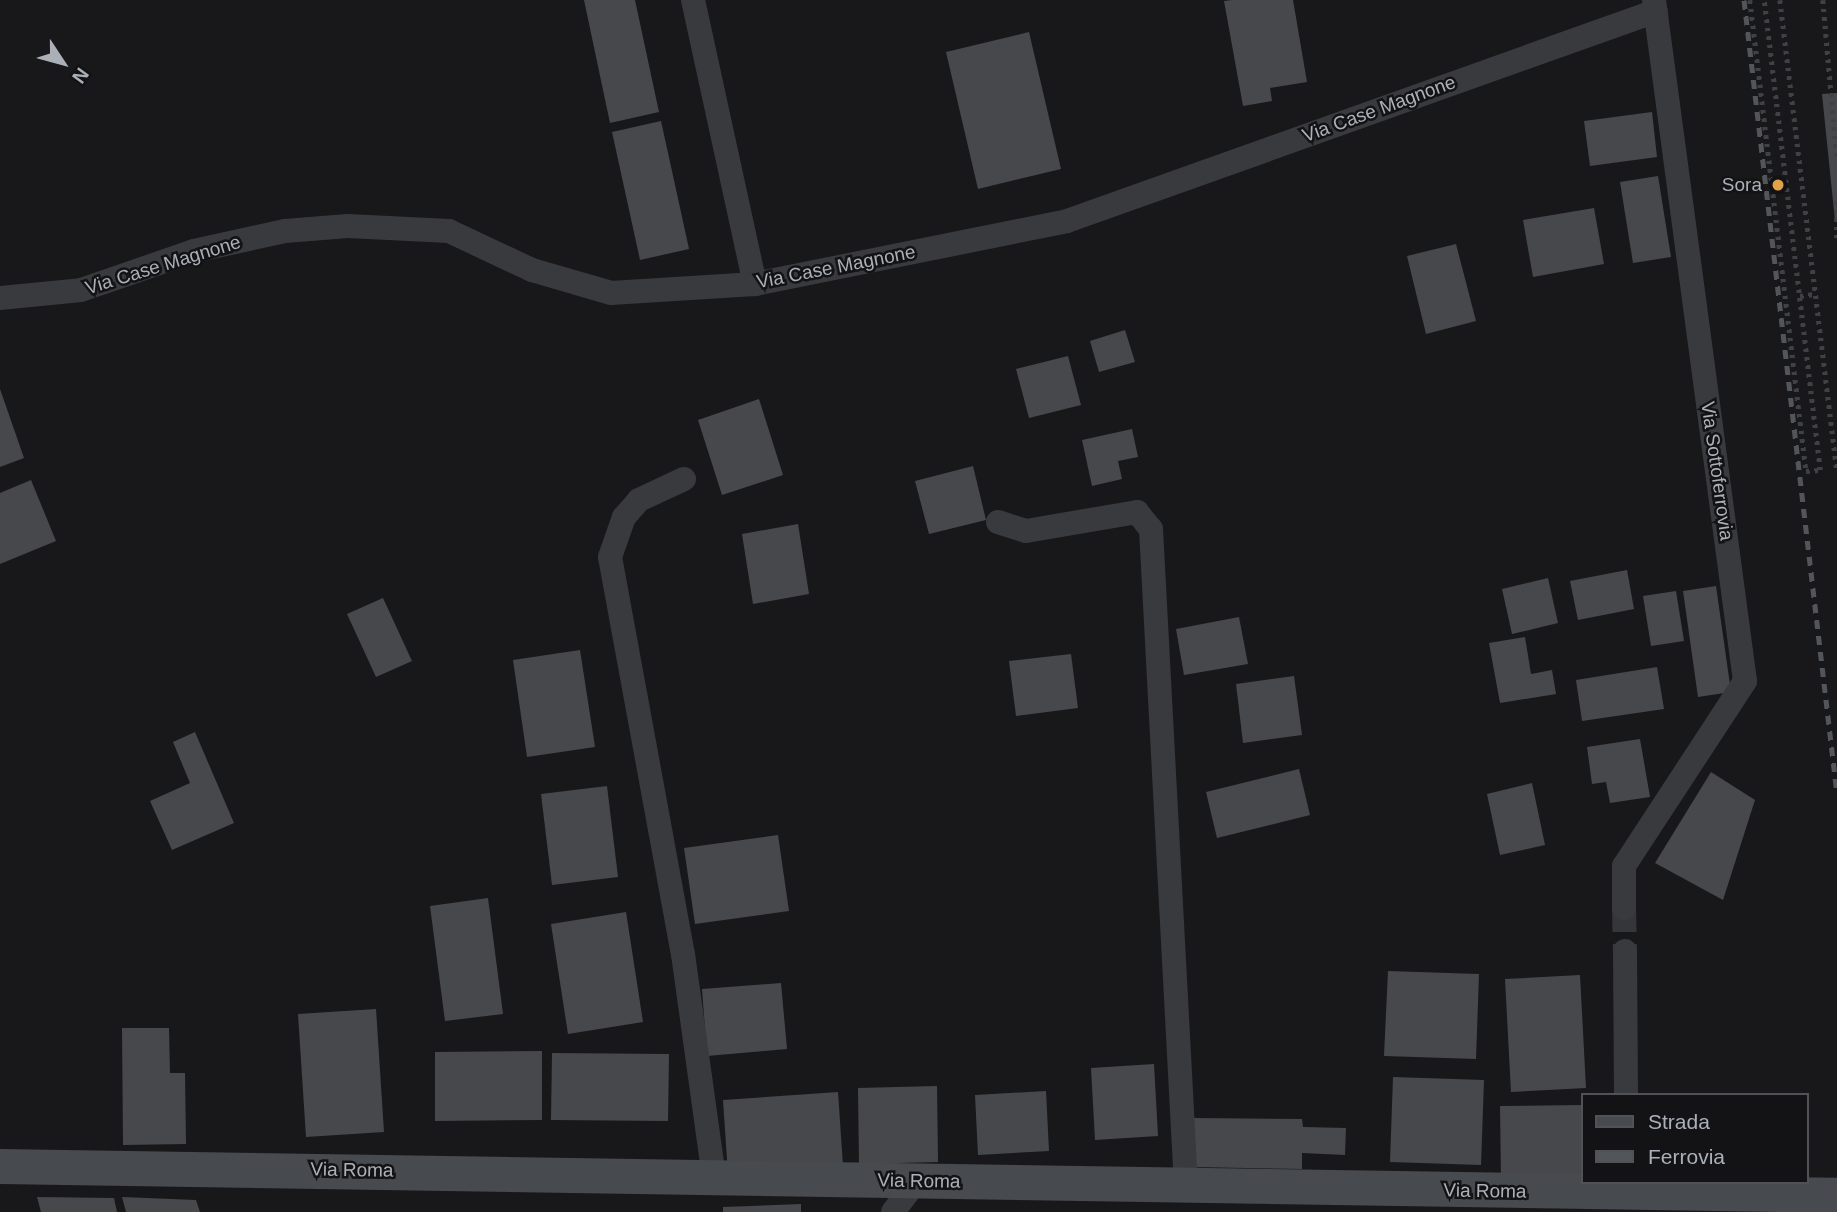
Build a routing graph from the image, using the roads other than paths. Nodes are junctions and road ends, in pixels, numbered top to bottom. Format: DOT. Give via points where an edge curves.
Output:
graph roads {
  1 [pos="693,0"];
  2 [pos="1655,5"];
  3 [pos="755,284"];
  4 [pos="0,298"];
  5 [pos="684,479"];
  6 [pos="998,522"];
  7 [pos="1624,908"];
  8 [pos="1625,951"];
  9 [pos="1626,1093"];
  10 [pos="0,1166"];
  11 [pos="714,1177"];
  12 [pos="916,1181"];
  13 [pos="1186,1185"];
  14 [pos="1627,1188"];
  15 [pos="1837,1195"];
  16 [pos="893,1212"];
  1 -- 3 [label="street"];
  2 -- 3 [label="street, Via Case Magnone" via="1068,221"];
  2 -- 7 [label="street, Via Sottoferrovia" via="1745,681 1624,866"];
  3 -- 4 [label="street, Via Case Magnone" via="611,293 532,270 449,232 348,226 285,230 194,251 81,290"];
  5 -- 11 [label="street" via="647,496 624,517 610,557 683,954"];
  6 -- 13 [label="street" via="1026,531 1137,512 1151,529"];
  8 -- 9 [label="street"];
  10 -- 11 [label="main road, Via Roma"];
  11 -- 12 [label="main road, Via Roma"];
  12 -- 13 [label="main road, Via Roma"];
  12 -- 16 [label="street"];
  13 -- 14 [label="main road, Via Roma"];
  14 -- 15 [label="main road, Via Roma"];
}
